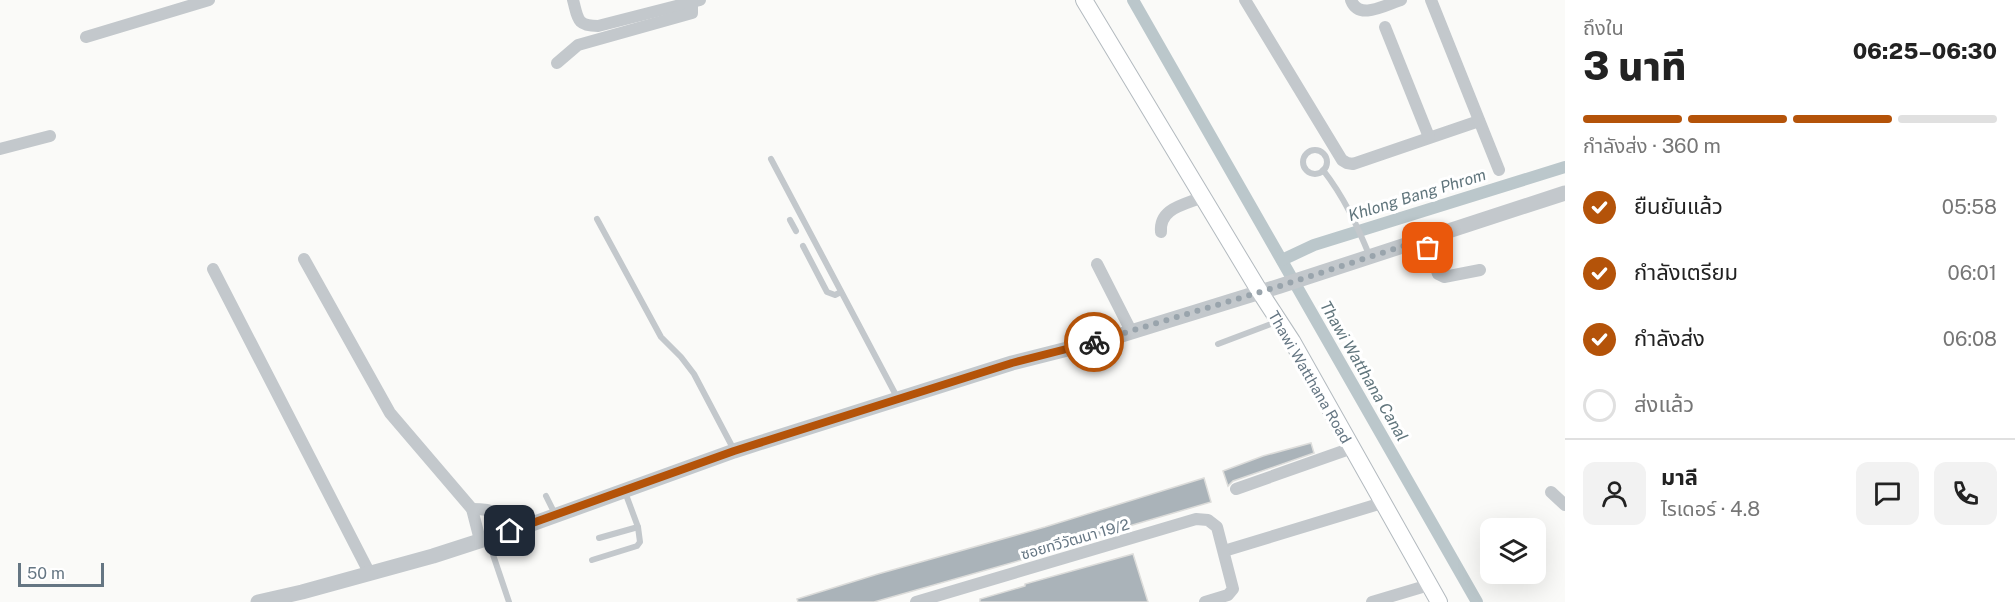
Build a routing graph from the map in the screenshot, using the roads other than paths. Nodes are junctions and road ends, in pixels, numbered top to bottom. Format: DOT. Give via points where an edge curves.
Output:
graph roads {
  1 [pos="209,0"];
  2 [pos="573,0"];
  3 [pos="1084,0"];
  4 [pos="1245,0"];
  5 [pos="1351,0"];
  6 [pos="1401,0"];
  7 [pos="1431,0"];
  8 [pos="696,1"];
  9 [pos="1385,27"];
  10 [pos="86,37"];
  11 [pos="557,63"];
  12 [pos="1479,121"];
  13 [pos="50,136"];
  14 [pos="1429,137"];
  15 [pos="0,149"];
  16 [pos="771,159"];
  17 [pos="1323,170"];
  18 [pos="1499,170"];
  19 [pos="1565,193"];
  20 [pos="1203,197"];
  21 [pos="597,219"];
  22 [pos="790,220"];
  23 [pos="796,231"];
  24 [pos="1161,232"];
  25 [pos="1425,239"];
  26 [pos="804,246"];
  27 [pos="1370,257"];
  28 [pos="304,259"];
  29 [pos="1097,264"];
  30 [pos="213,269"];
  31 [pos="1480,270"];
  32 [pos="841,292"];
  33 [pos="1260,292"];
  34 [pos="1279,321"];
  35 [pos="1131,332"];
  36 [pos="1218,344"];
  37 [pos="898,400"];
  38 [pos="1352,448"];
  39 [pos="734,451"];
  40 [pos="1236,489"];
  41 [pos="624,490"];
  42 [pos="1551,492"];
  43 [pos="546,496"];
  44 [pos="1382,503"];
  45 [pos="1565,505"];
  46 [pos="472,509"];
  47 [pos="556,515"];
  48 [pos="638,527"];
  49 [pos="510,531"];
  50 [pos="599,538"];
  51 [pos="484,539"];
  52 [pos="1224,551"];
  53 [pos="592,560"];
  54 [pos="370,574"];
  55 [pos="1429,585"];
  56 [pos="258,602"];
  57 [pos="509,602"];
  58 [pos="916,602"];
  59 [pos="1205,602"];
  60 [pos="1372,602"];
  61 [pos="1439,602"];
  1 -- 10 [label="street"];
  2 -- 8 [label="street" via="579,20 588,26"];
  3 -- 20 [label="main road, Thawi Watthana Road"];
  4 -- 14 [label="street" via="1347,164"];
  5 -- 6 [label="street" via="1353,7 1366,11"];
  7 -- 12 [label="street"];
  8 -- 11 [label="street" via="692,13 578,45"];
  9 -- 14 [label="street"];
  12 -- 14 [label="street"];
  12 -- 18 [label="street"];
  13 -- 15 [label="street"];
  16 -- 32 [label="lane"];
  17 -- 27 [label="lane" via="1342,196"];
  19 -- 25 [label="street"];
  20 -- 24 [label="street" via="1169,211 1163,217"];
  20 -- 33 [label="main road, Thawi Watthana Road"];
  21 -- 39 [label="lane" via="661,337 694,374"];
  22 -- 23 [label="lane"];
  25 -- 27 [label="street"];
  25 -- 31 [label="street" via="1438,274 1444,277"];
  26 -- 32 [label="lane" via="827,292"];
  27 -- 33 [label="street"];
  28 -- 46 [label="street" via="390,413"];
  29 -- 35 [label="street"];
  30 -- 54 [label="street"];
  32 -- 37 [label="lane"];
  33 -- 34 [label="main road, Thawi Watthana Road"];
  33 -- 35 [label="street"];
  34 -- 36 [label="lane"];
  34 -- 38 [label="main road, Thawi Watthana Road"];
  35 -- 37 [label="street" via="1012,363"];
  37 -- 39 [label="street"];
  38 -- 40 [label="street"];
  38 -- 44 [label="main road, Thawi Watthana Road"];
  39 -- 41 [label="street"];
  41 -- 47 [label="street"];
  41 -- 48 [label="lane"];
  42 -- 45 [label="street"];
  43 -- 47 [label="lane"];
  44 -- 52 [label="street"];
  44 -- 55 [label="main road, Thawi Watthana Road"];
  46 -- 49 [label="street" via="494,511 502,516"];
  46 -- 51 [label="street"];
  47 -- 49 [label="street"];
  48 -- 50 [label="lane"];
  48 -- 53 [label="lane" via="641,537 637,546"];
  49 -- 51 [label="street"];
  51 -- 54 [label="street"];
  51 -- 57 [label="lane"];
  52 -- 58 [label="street, ซอยทวีวัฒนา 19/2" via="1216,526 1208,520 1196,519"];
  52 -- 59 [label="street, ซอยทวีวัฒนา 19/2" via="1233,589 1228,595"];
  54 -- 56 [label="street"];
  55 -- 60 [label="street"];
  55 -- 61 [label="main road, Thawi Watthana Road"];
}
